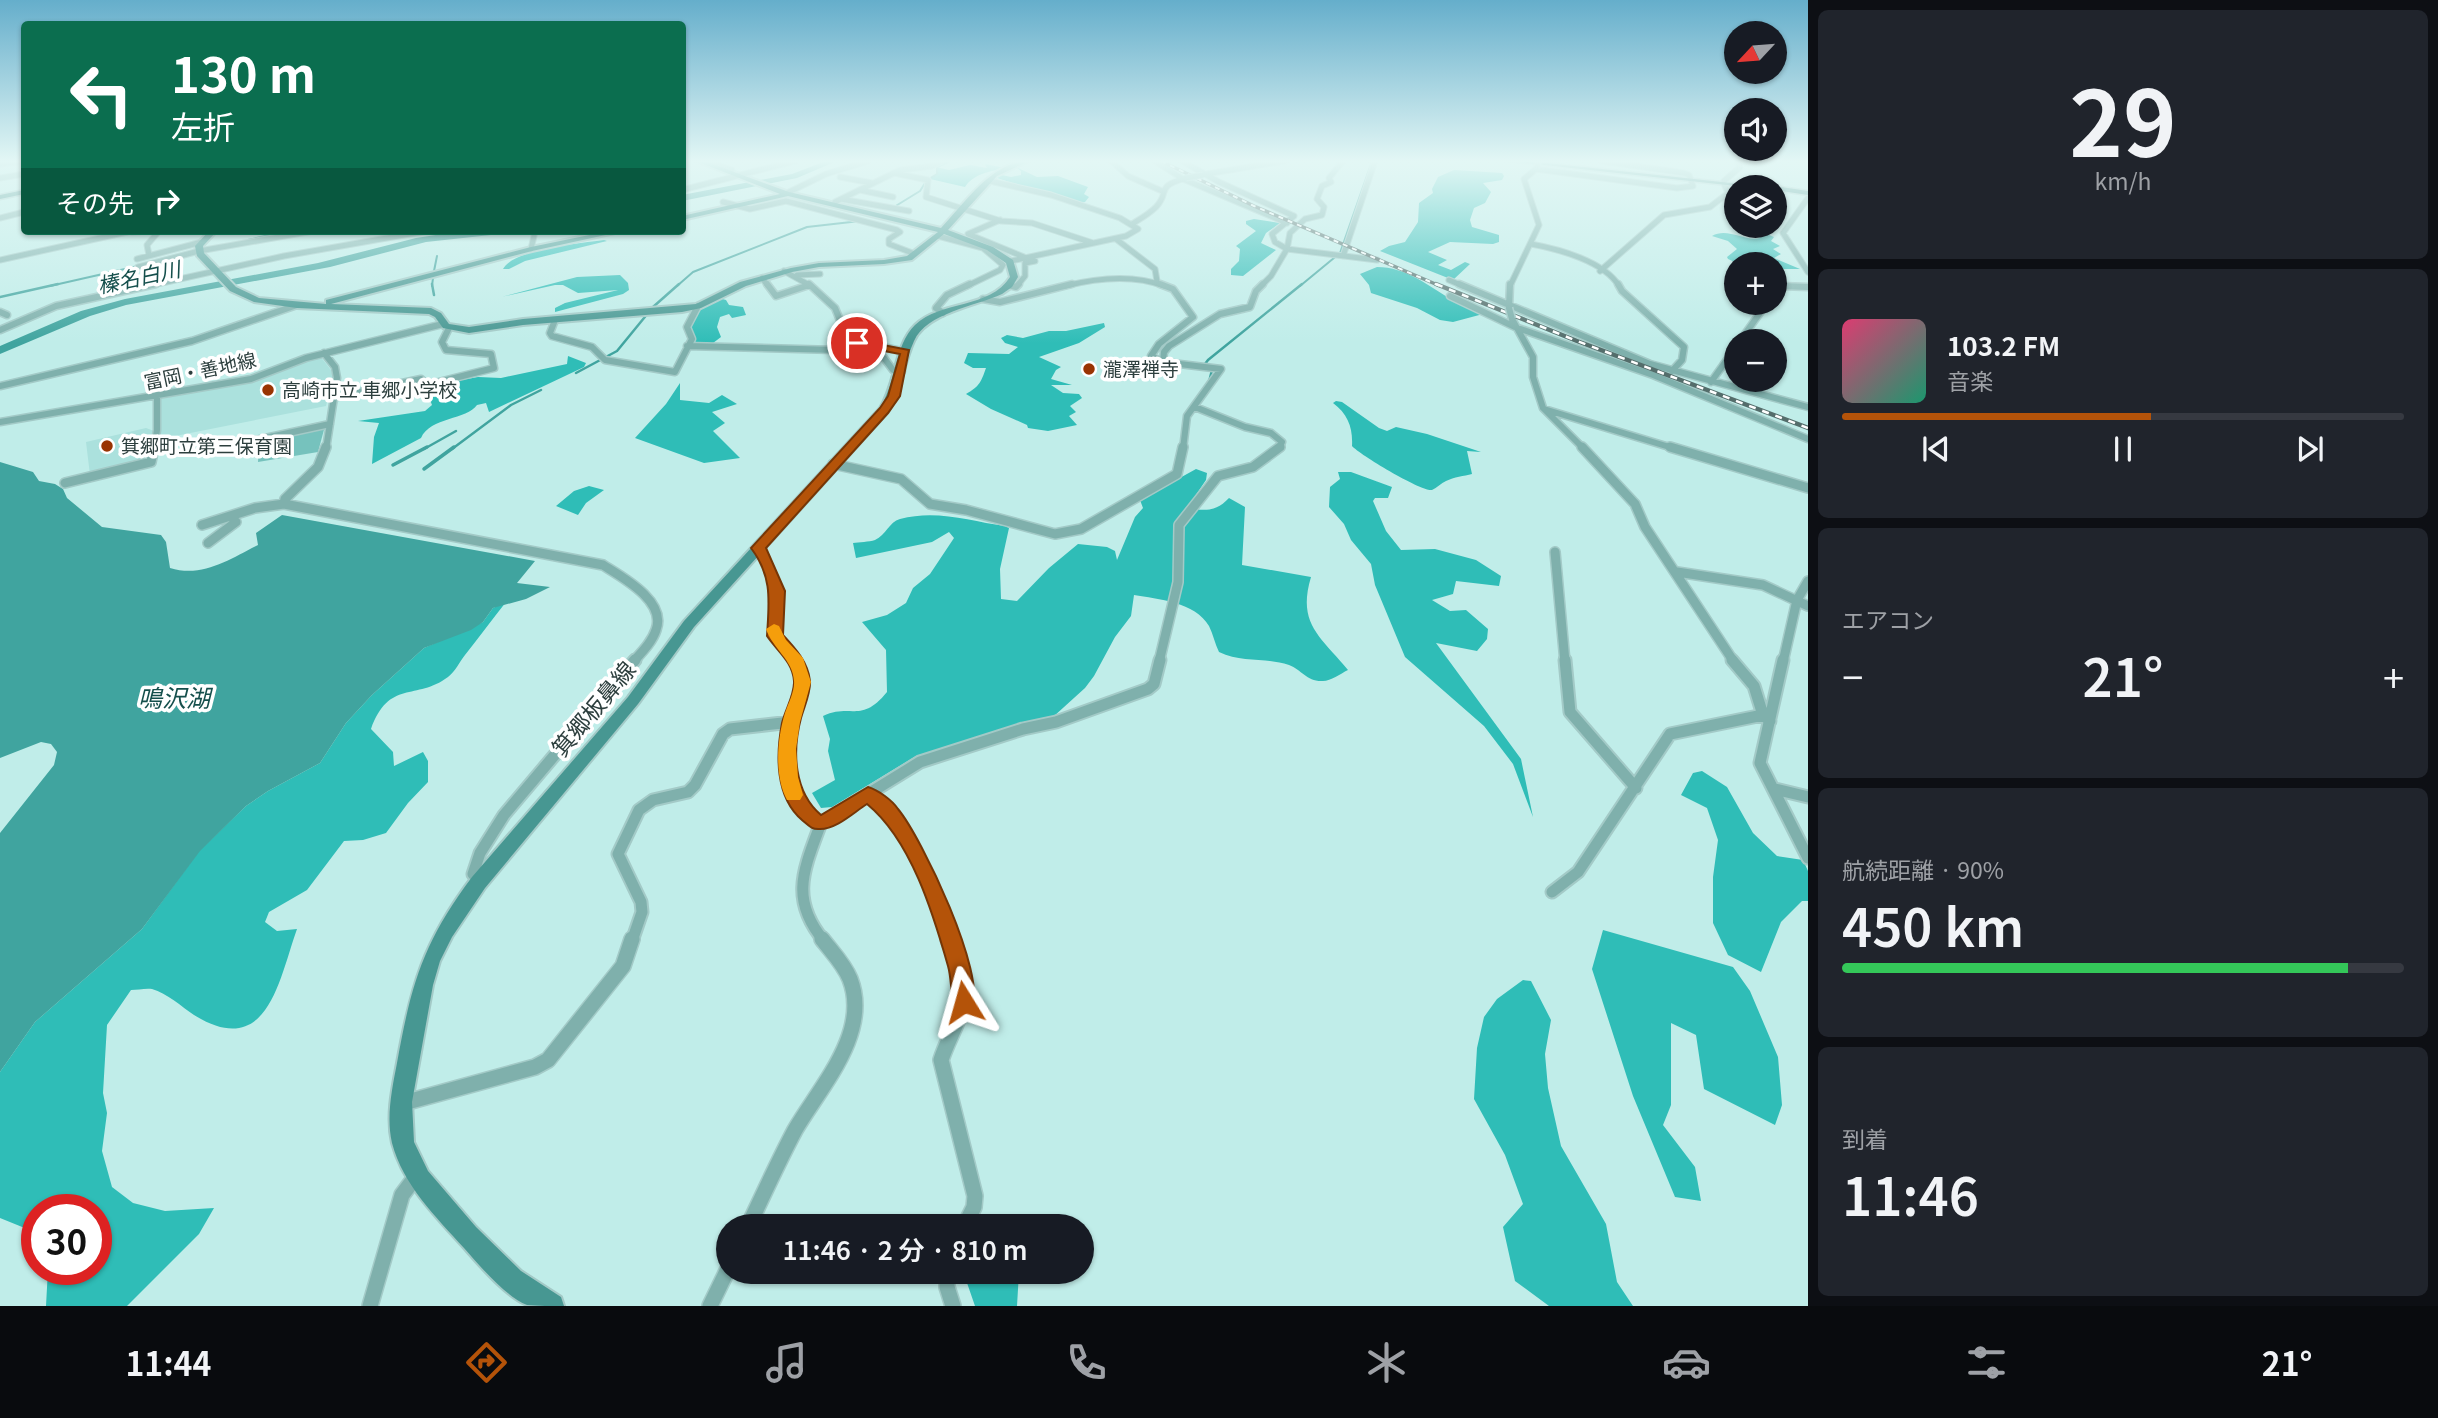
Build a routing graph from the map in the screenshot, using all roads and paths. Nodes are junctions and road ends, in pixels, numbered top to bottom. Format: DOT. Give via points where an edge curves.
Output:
graph roads {
  1 [pos="871,222"];
  2 [pos="896,222"];
  3 [pos="951,222"];
  4 [pos="996,222"];
  5 [pos="1021,222"];
  6 [pos="1127,222"];
  7 [pos="1135,222"];
  8 [pos="1303,222"];
  9 [pos="1355,222"];
  10 [pos="1538,222"];
  11 [pos="1656,222"];
  12 [pos="1790,222"];
  13 [pos="1287,223"];
  14 [pos="1132,224"];
  15 [pos="941,234"];
  16 [pos="114,235"];
  17 [pos="157,235"];
  18 [pos="209,235"];
  19 [pos="290,235"];
  20 [pos="406,235"];
  21 [pos="600,235"];
  22 [pos="534,236"];
  23 [pos="1116,239"];
  24 [pos="202,242"];
  25 [pos="1094,244"];
  26 [pos="1531,244"];
  27 [pos="1081,247"];
  28 [pos="531,249"];
  29 [pos="1287,249"];
  30 [pos="199,251"];
  31 [pos="1059,252"];
  32 [pos="915,254"];
  33 [pos="149,255"];
  34 [pos="1343,256"];
  35 [pos="137,259"];
  36 [pos="0,260"];
  37 [pos="1377,260"];
  38 [pos="1011,261"];
  39 [pos="138,267"];
  40 [pos="216,271"];
  41 [pos="784,271"];
  42 [pos="1600,271"];
  43 [pos="1808,272"];
  44 [pos="820,274"];
  45 [pos="797,275"];
  46 [pos="762,278"];
  47 [pos="1157,281"];
  48 [pos="1449,281"];
  49 [pos="810,285"];
  50 [pos="1008,285"];
  51 [pos="1787,286"];
  52 [pos="1806,287"];
  53 [pos="1450,296"];
  54 [pos="983,299"];
  55 [pos="297,305"];
  56 [pos="318,306"];
  57 [pos="698,306"];
  58 [pos="1509,306"];
  59 [pos="943,313"];
  60 [pos="555,320"];
  61 [pos="1514,323"];
  62 [pos="446,326"];
  63 [pos="0,330"];
  64 [pos="687,346"];
  65 [pos="906,352"];
  66 [pos="324,353"];
  67 [pos="1163,362"];
  68 [pos="1724,364"];
  69 [pos="902,371"];
  70 [pos="1672,371"];
  71 [pos="1711,382"];
  72 [pos="0,386"];
  73 [pos="157,396"];
  74 [pos="332,398"];
  75 [pos="1195,407"];
  76 [pos="1808,407"];
  77 [pos="1543,408"];
  78 [pos="0,422"];
  79 [pos="330,424"];
  80 [pos="1808,439"];
  81 [pos="223,447"];
  82 [pos="833,464"];
  83 [pos="65,483"];
  84 [pos="1808,488"];
  85 [pos="284,504"];
  86 [pos="231,516"];
  87 [pos="202,525"];
  88 [pos="208,543"];
  89 [pos="758,548"];
  90 [pos="1555,552"];
  91 [pos="1677,572"];
  92 [pos="1808,581"];
  93 [pos="1803,603"];
  94 [pos="1766,718"];
  95 [pos="791,722"];
  96 [pos="1636,788"];
  97 [pos="1775,789"];
  98 [pos="868,794"];
  99 [pos="1808,797"];
  100 [pos="821,823"];
  101 [pos="1808,858"];
  102 [pos="479,881"];
  103 [pos="1552,892"];
  104 [pos="399,1104"];
  105 [pos="417,1175"];
  106 [pos="754,1214"];
  107 [pos="970,1214"];
  108 [pos="721,1284"];
  109 [pos="947,1284"];
  110 [pos="370,1306"];
  111 [pos="552,1306"];
  112 [pos="710,1306"];
  113 [pos="953,1306"];
  1 -- 32 [label="street" via="899,230 889,244"];
  2 -- 15 [label="main road"];
  3 -- 15 [label="main road"];
  4 -- 31 [label="street" via="968,234 1020,257"];
  5 -- 25 [label="street"];
  6 -- 14 [label="street"];
  7 -- 14 [label="street"];
  8 -- 29 [label="street" via="1286,239"];
  9 -- 34 [label="street"];
  10 -- 26 [label="street"];
  11 -- 42 [label="street"];
  12 -- 43 [label="street" via="1783,233"];
  13 -- 29 [label="street" via="1272,234 1275,242"];
  14 -- 23 [label="street" via="1138,231"];
  15 -- 32 [label="main road"];
  15 -- 38 [label="main road" via="990,247"];
  15 -- 59 [label="street" via="988,251 1003,265 947,295 936,308"];
  16 -- 36 [label="street"];
  17 -- 33 [label="street" via="148,245"];
  18 -- 24 [label="main road"];
  19 -- 30 [label="street"];
  20 -- 40 [label="street"];
  21 -- 28 [label="main road"];
  22 -- 28 [label="street"];
  23 -- 25 [label="street"];
  23 -- 47 [label="street" via="1144,258"];
  24 -- 30 [label="main road"];
  24 -- 33 [label="street"];
  25 -- 27 [label="street"];
  26 -- 42 [label="street" via="1556,248"];
  26 -- 58 [label="street" via="1513,271"];
  27 -- 31 [label="street"];
  27 -- 50 [label="street" via="1026,263 1022,281 1016,287"];
  28 -- 56 [label="main road"];
  29 -- 34 [label="street"];
  29 -- 67 [label="street" via="1256,291 1250,307 1220,314 1178,339 1164,352"];
  30 -- 39 [label="street"];
  30 -- 40 [label="main road"];
  31 -- 38 [label="street"];
  32 -- 41 [label="main road" via="884,262"];
  33 -- 35 [label="street"];
  34 -- 37 [label="street"];
  38 -- 50 [label="main road" via="1015,275"];
  40 -- 55 [label="main road" via="233,288 257,300"];
  40 -- 63 [label="street" via="48,308"];
  41 -- 45 [label="street"];
  41 -- 46 [label="main road"];
  42 -- 70 [label="street" via="1614,278 1622,291 1682,344 1682,360"];
  44 -- 45 [label="street"];
  45 -- 49 [label="street"];
  46 -- 49 [label="street" via="776,296"];
  46 -- 57 [label="main road"];
  47 -- 54 [label="street" via="1092,279 1000,302"];
  47 -- 67 [label="street" via="1173,289 1193,317 1156,345 1151,356"];
  48 -- 58 [label="street"];
  49 -- 65 [label="street" via="838,311 848,340"];
  50 -- 54 [label="main road, 箕郷板鼻線"];
  51 -- 52 [label="street"];
  53 -- 61 [label="street"];
  54 -- 59 [label="main road, 箕郷板鼻線"];
  55 -- 56 [label="main road"];
  55 -- 72 [label="street" via="192,341"];
  56 -- 62 [label="main road" via="430,311"];
  57 -- 60 [label="main road"];
  57 -- 64 [label="street" via="687,327 692,336"];
  58 -- 61 [label="street, bridge"];
  58 -- 70 [label="street"];
  59 -- 65 [label="main road, 箕郷板鼻線" via="915,330"];
  60 -- 62 [label="main road" via="469,330"];
  60 -- 64 [label="street" via="552,336 592,347 607,360 675,372"];
  61 -- 77 [label="street" via="1533,357 1533,377"];
  61 -- 80 [label="street"];
  62 -- 66 [label="street, 富岡・善地線"];
  62 -- 74 [label="street" via="446,350 491,354 494,368 427,385 421,379"];
  64 -- 69 [label="street" via="836,350 876,355 893,370"];
  65 -- 69 [label="main road, 箕郷板鼻線"];
  66 -- 73 [label="street, 富岡・善地線" via="251,379"];
  66 -- 74 [label="street" via="337,377"];
  67 -- 75 [label="street" via="1221,369"];
  68 -- 71 [label="street"];
  69 -- 82 [label="main road, 箕郷板鼻線" via="892,400"];
  70 -- 71 [label="street"];
  71 -- 76 [label="street"];
  73 -- 78 [label="street, 富岡・善地線"];
  73 -- 83 [label="street" via="152,462"];
  74 -- 79 [label="street"];
  75 -- 82 [label="street" via="1187,416 1177,474 1068,533 1041,532 936,506 901,479"];
  75 -- 98 [label="street" via="1271,433 1282,442 1253,467 1218,476 1179,525 1178,582 1154,684 1056,722 920,762"];
  77 -- 84 [label="street"];
  77 -- 91 [label="street" via="1635,504 1651,537"];
  79 -- 81 [label="street"];
  79 -- 85 [label="street" via="318,467"];
  82 -- 89 [label="main road, 箕郷板鼻線"];
  85 -- 86 [label="street"];
  85 -- 102 [label="street" via="603,565 637,586 657,615 657,627 645,648 504,816 480,853 473,874"];
  86 -- 87 [label="street"];
  86 -- 88 [label="street" via="236,522"];
  89 -- 95 [label="street" via="778,591 775,636 795,658 803,682"];
  89 -- 102 [label="main road, 箕郷板鼻線" via="689,624 635,700"];
  90 -- 96 [label="street" via="1570,712"];
  91 -- 93 [label="street" via="1763,585"];
  91 -- 94 [label="street" via="1727,654 1754,686"];
  92 -- 93 [label="street"];
  93 -- 94 [label="street"];
  94 -- 96 [label="street" via="1670,734"];
  94 -- 97 [label="street" via="1760,763"];
  95 -- 100 [label="street" via="788,749 793,794 802,809"];
  95 -- 104 [label="street" via="730,729 688,792 653,800 639,810 618,854 641,902 631,948 623,966 548,1060"];
  96 -- 103 [label="street" via="1578,872"];
  97 -- 99 [label="street"];
  97 -- 101 [label="street"];
  98 -- 100 [label="street"];
  98 -- 107 [label="street" via="885,805 919,858 960,972 964,1002 941,1060 975,1196"];
  100 -- 106 [label="street" via="802,904 812,925 844,963 852,990 853,1018 844,1048"];
  102 -- 104 [label="main road, 箕郷板鼻線" via="454,914 422,984"];
  104 -- 105 [label="main road, 箕郷板鼻線" via="406,1154"];
  105 -- 110 [label="street" via="402,1195"];
  105 -- 111 [label="main road, 箕郷板鼻線" via="508,1277"];
  108 -- 112 [label="street"];
  109 -- 113 [label="street"];
}
